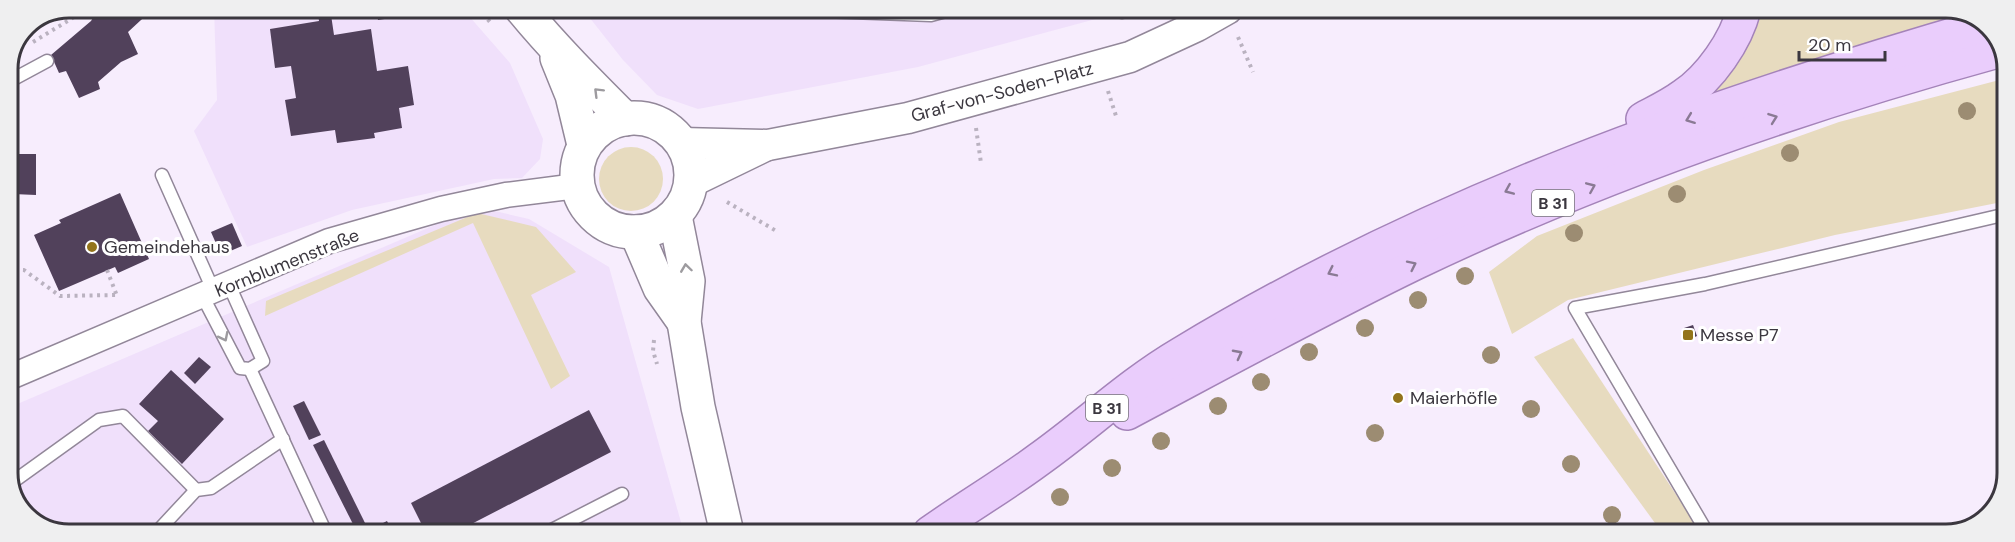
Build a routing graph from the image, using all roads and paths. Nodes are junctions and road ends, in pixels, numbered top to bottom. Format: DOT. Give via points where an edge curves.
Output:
graph roads {
  1 [pos="73,18"];
  2 [pos="529,18"];
  3 [pos="1740,18"];
  4 [pos="1232,21"];
  5 [pos="1976,28"];
  6 [pos="552,45"];
  7 [pos="28,46"];
  8 [pos="1994,52"];
  9 [pos="47,61"];
  10 [pos="1253,72"];
  11 [pos="18,77"];
  12 [pos="1107,88"];
  13 [pos="625,119"];
  14 [pos="1117,119"];
  15 [pos="976,126"];
  16 [pos="682,143"];
  17 [pos="584,145"];
  18 [pos="768,145"];
  19 [pos="981,163"];
  20 [pos="1563,167"];
  21 [pos="162,175"];
  22 [pos="691,182"];
  23 [pos="577,186"];
  24 [pos="727,202"];
  25 [pos="675,216"];
  26 [pos="1997,216"];
  27 [pos="636,232"];
  28 [pos="778,232"];
  29 [pos="18,270"];
  30 [pos="107,270"];
  31 [pos="216,291"];
  32 [pos="684,322"];
  33 [pos="250,369"];
  34 [pos="18,374"];
  35 [pos="283,439"];
  36 [pos="1037,461"];
  37 [pos="18,478"];
  38 [pos="196,490"];
  39 [pos="622,494"];
  40 [pos="164,524"];
  41 [pos="322,524"];
  42 [pos="564,524"];
  43 [pos="725,524"];
  44 [pos="943,524"];
  45 [pos="1702,524"];
  1 -- 7 [label="path"];
  2 -- 6 [label="main road"];
  3 -- 20 [label="main road" via="1721,55 1693,88"];
  4 -- 10 [label="path"];
  4 -- 18 [label="street, Graf-von-Soden-Platz" via="1197,26 1130,57 908,118"];
  5 -- 20 [label="main road, B 31, one-way" via="1863,60 1705,113"];
  13 -- 6 [label="main road, one-way"];
  6 -- 17 [label="main road" via="572,95"];
  36 -- 8 [label="main road, B 31, one-way" via="1305,318 1533,212 1656,161 1788,113"];
  9 -- 11 [label="lane"];
  12 -- 14 [label="path"];
  13 -- 16 [label="main road" via="638,117 658,122"];
  13 -- 17 [label="main road" via="600,128"];
  15 -- 19 [label="path"];
  16 -- 18 [label="street, Graf-von-Soden-Platz"];
  16 -- 22 [label="main road" via="690,164"];
  17 -- 23 [label="main road"];
  18 -- 22 [label="street, Graf-von-Soden-Platz"];
  20 -- 36 [label="main road, B 31, one-way" via="1450,215 1235,322 1177,356"];
  21 -- 31 [label="lane"];
  22 -- 25 [label="main road"];
  23 -- 27 [label="main road" via="585,205 599,220 615,229"];
  23 -- 31 [label="street, Kornblumenstraße" via="441,208 329,241"];
  24 -- 28 [label="path"];
  25 -- 27 [label="main road" via="655,228"];
  32 -- 25 [label="main road, one-way" via="688,281"];
  26 -- 45 [label="lane" via="1705,284 1575,308"];
  27 -- 32 [label="main road" via="660,288"];
  29 -- 30 [label="path" via="24,270 60,296 117,295"];
  31 -- 33 [label="lane, one-way" via="240,368"];
  31 -- 33 [label="lane" via="263,361"];
  31 -- 34 [label="street, Kornblumenstraße"];
  32 -- 43 [label="main road" via="698,408"];
  33 -- 35 [label="lane"];
  35 -- 38 [label="lane" via="210,488"];
  35 -- 41 [label="lane"];
  36 -- 44 [label="main road, B 31"];
  37 -- 38 [label="lane" via="99,420 123,416"];
  38 -- 40 [label="lane"];
  39 -- 42 [label="lane"];
}
